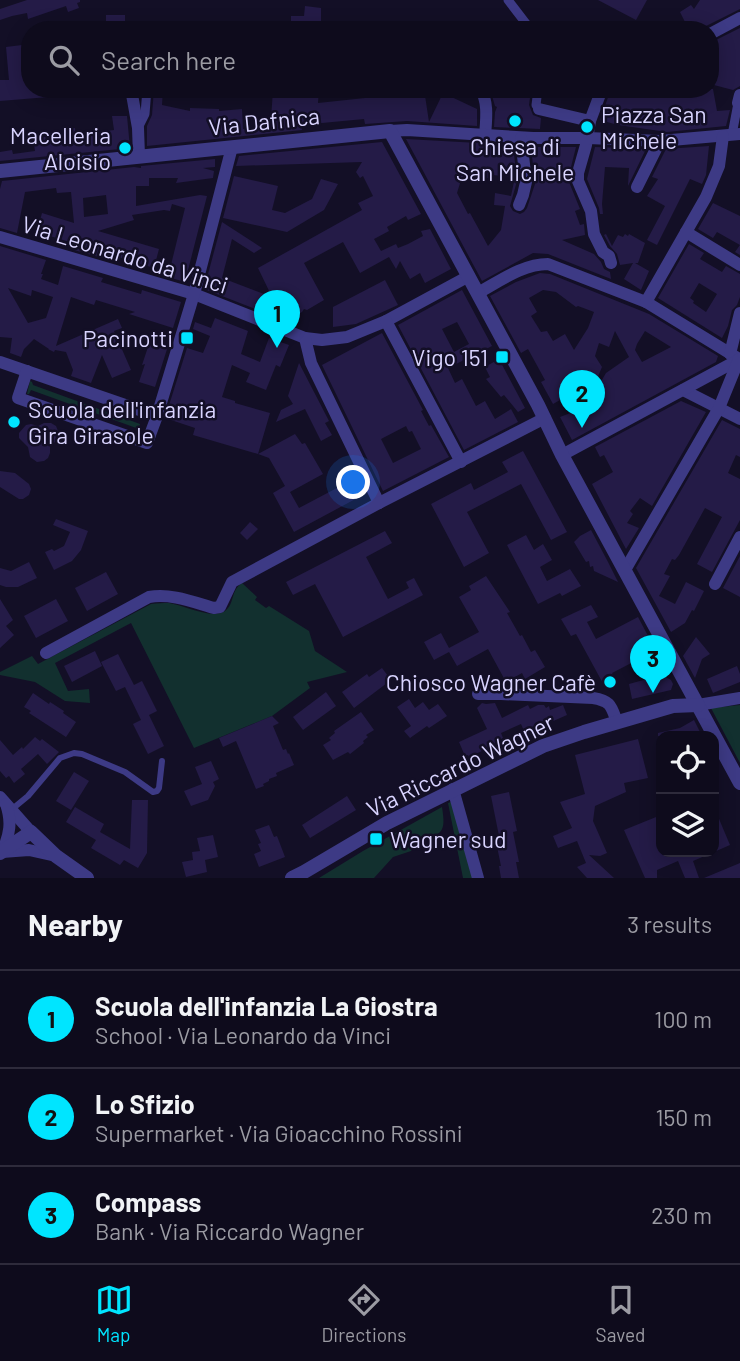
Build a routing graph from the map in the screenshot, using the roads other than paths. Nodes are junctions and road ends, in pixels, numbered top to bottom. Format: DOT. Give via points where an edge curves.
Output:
graph roads {
  1 [pos="508,0"];
  2 [pos="740,18"];
  3 [pos="524,21"];
  4 [pos="719,29"];
  5 [pos="133,98"];
  6 [pos="146,98"];
  7 [pos="485,98"];
  8 [pos="537,98"];
  9 [pos="598,98"];
  10 [pos="739,99"];
  11 [pos="539,109"];
  12 [pos="590,119"];
  13 [pos="138,128"];
  14 [pos="390,131"];
  15 [pos="732,135"];
  16 [pos="485,136"];
  17 [pos="527,138"];
  18 [pos="587,141"];
  19 [pos="660,141"];
  20 [pos="232,148"];
  21 [pos="139,156"];
  22 [pos="0,171"];
  23 [pos="637,187"];
  24 [pos="519,205"];
  25 [pos="686,232"];
  26 [pos="0,237"];
  27 [pos="611,263"];
  28 [pos="740,265"];
  29 [pos="469,276"];
  30 [pos="478,293"];
  31 [pos="194,294"];
  32 [pos="646,302"];
  33 [pos="740,313"];
  34 [pos="386,321"];
  35 [pos="305,338"];
  36 [pos="736,357"];
  37 [pos="0,362"];
  38 [pos="27,371"];
  39 [pos="683,390"];
  40 [pos="719,408"];
  41 [pos="157,416"];
  42 [pos="545,418"];
  43 [pos="740,419"];
  44 [pos="562,455"];
  45 [pos="461,462"];
  46 [pos="379,503"];
  47 [pos="740,537"];
  48 [pos="625,570"];
  49 [pos="715,584"];
  50 [pos="46,653"];
  51 [pos="478,694"];
  52 [pos="740,698"];
  53 [pos="698,705"];
  54 [pos="617,722"];
  55 [pos="162,761"];
  56 [pos="740,783"];
  57 [pos="453,789"];
  58 [pos="6,803"];
  59 [pos="31,832"];
  60 [pos="1,853"];
  61 [pos="56,856"];
  62 [pos="87,878"];
  63 [pos="292,878"];
  64 [pos="478,878"];
  1 -- 3 [label="street"];
  2 -- 4 [label="street"];
  5 -- 13 [label="street"];
  6 -- 13 [label="street"];
  7 -- 16 [label="street"];
  8 -- 11 [label="street"];
  9 -- 12 [label="street"];
  10 -- 15 [label="street"];
  11 -- 12 [label="street"];
  12 -- 18 [label="street"];
  13 -- 21 [label="street"];
  14 -- 16 [label="street, Via Dafnica"];
  14 -- 20 [label="street, Via Dafnica"];
  14 -- 29 [label="street"];
  15 -- 19 [label="street"];
  15 -- 25 [label="street"];
  16 -- 17 [label="street, Via Dafnica"];
  17 -- 18 [label="street, Via Dafnica"];
  17 -- 24 [label="street" via="526,182"];
  18 -- 19 [label="street, Via Dafnica"];
  18 -- 27 [label="street" via="578,181 591,211 594,234"];
  19 -- 23 [label="street"];
  20 -- 21 [label="street, Via Dafnica"];
  20 -- 31 [label="street"];
  21 -- 22 [label="street, Via Dafnica"];
  25 -- 28 [label="street"];
  25 -- 32 [label="street"];
  26 -- 31 [label="street, Via Leonardo da Vinci"];
  29 -- 30 [label="street"];
  29 -- 34 [label="street, Via Leonardo da Vinci"];
  30 -- 32 [label="street" via="527,267 548,264"];
  30 -- 42 [label="street"];
  31 -- 35 [label="street, Via Leonardo da Vinci"];
  31 -- 41 [label="street"];
  32 -- 36 [label="street"];
  33 -- 36 [label="street"];
  34 -- 35 [label="street, Via Leonardo da Vinci" via="347,337"];
  34 -- 45 [label="street"];
  35 -- 46 [label="street" via="311,363"];
  36 -- 39 [label="street"];
  36 -- 40 [label="street"];
  37 -- 38 [label="street"];
  38 -- 41 [label="street"];
  38 -- 41 [label="street" via="18,398 147,443"];
  39 -- 40 [label="street"];
  39 -- 44 [label="street"];
  40 -- 43 [label="street"];
  40 -- 48 [label="street"];
  42 -- 44 [label="street"];
  42 -- 45 [label="street"];
  44 -- 48 [label="street"];
  45 -- 46 [label="street"];
  46 -- 50 [label="street" via="232,582 220,607 170,596 149,597"];
  47 -- 49 [label="street"];
  48 -- 53 [label="street"];
  51 -- 54 [label="street" via="603,700 610,704"];
  52 -- 53 [label="street"];
  53 -- 54 [label="street, Via Riccardo Wagner" via="673,706"];
  53 -- 56 [label="street"];
  54 -- 57 [label="street, Via Riccardo Wagner" via="543,746"];
  55 -- 58 [label="lane" via="159,789 153,792 114,767 82,754 66,755 28,796"];
  57 -- 63 [label="street, Via Riccardo Wagner"];
  57 -- 64 [label="street"];
  58 -- 59 [label="street"];
  58 -- 60 [label="street" via="10,825"];
  59 -- 60 [label="street"];
  59 -- 61 [label="street"];
  60 -- 61 [label="street" via="29,850"];
  61 -- 62 [label="street"];
}
